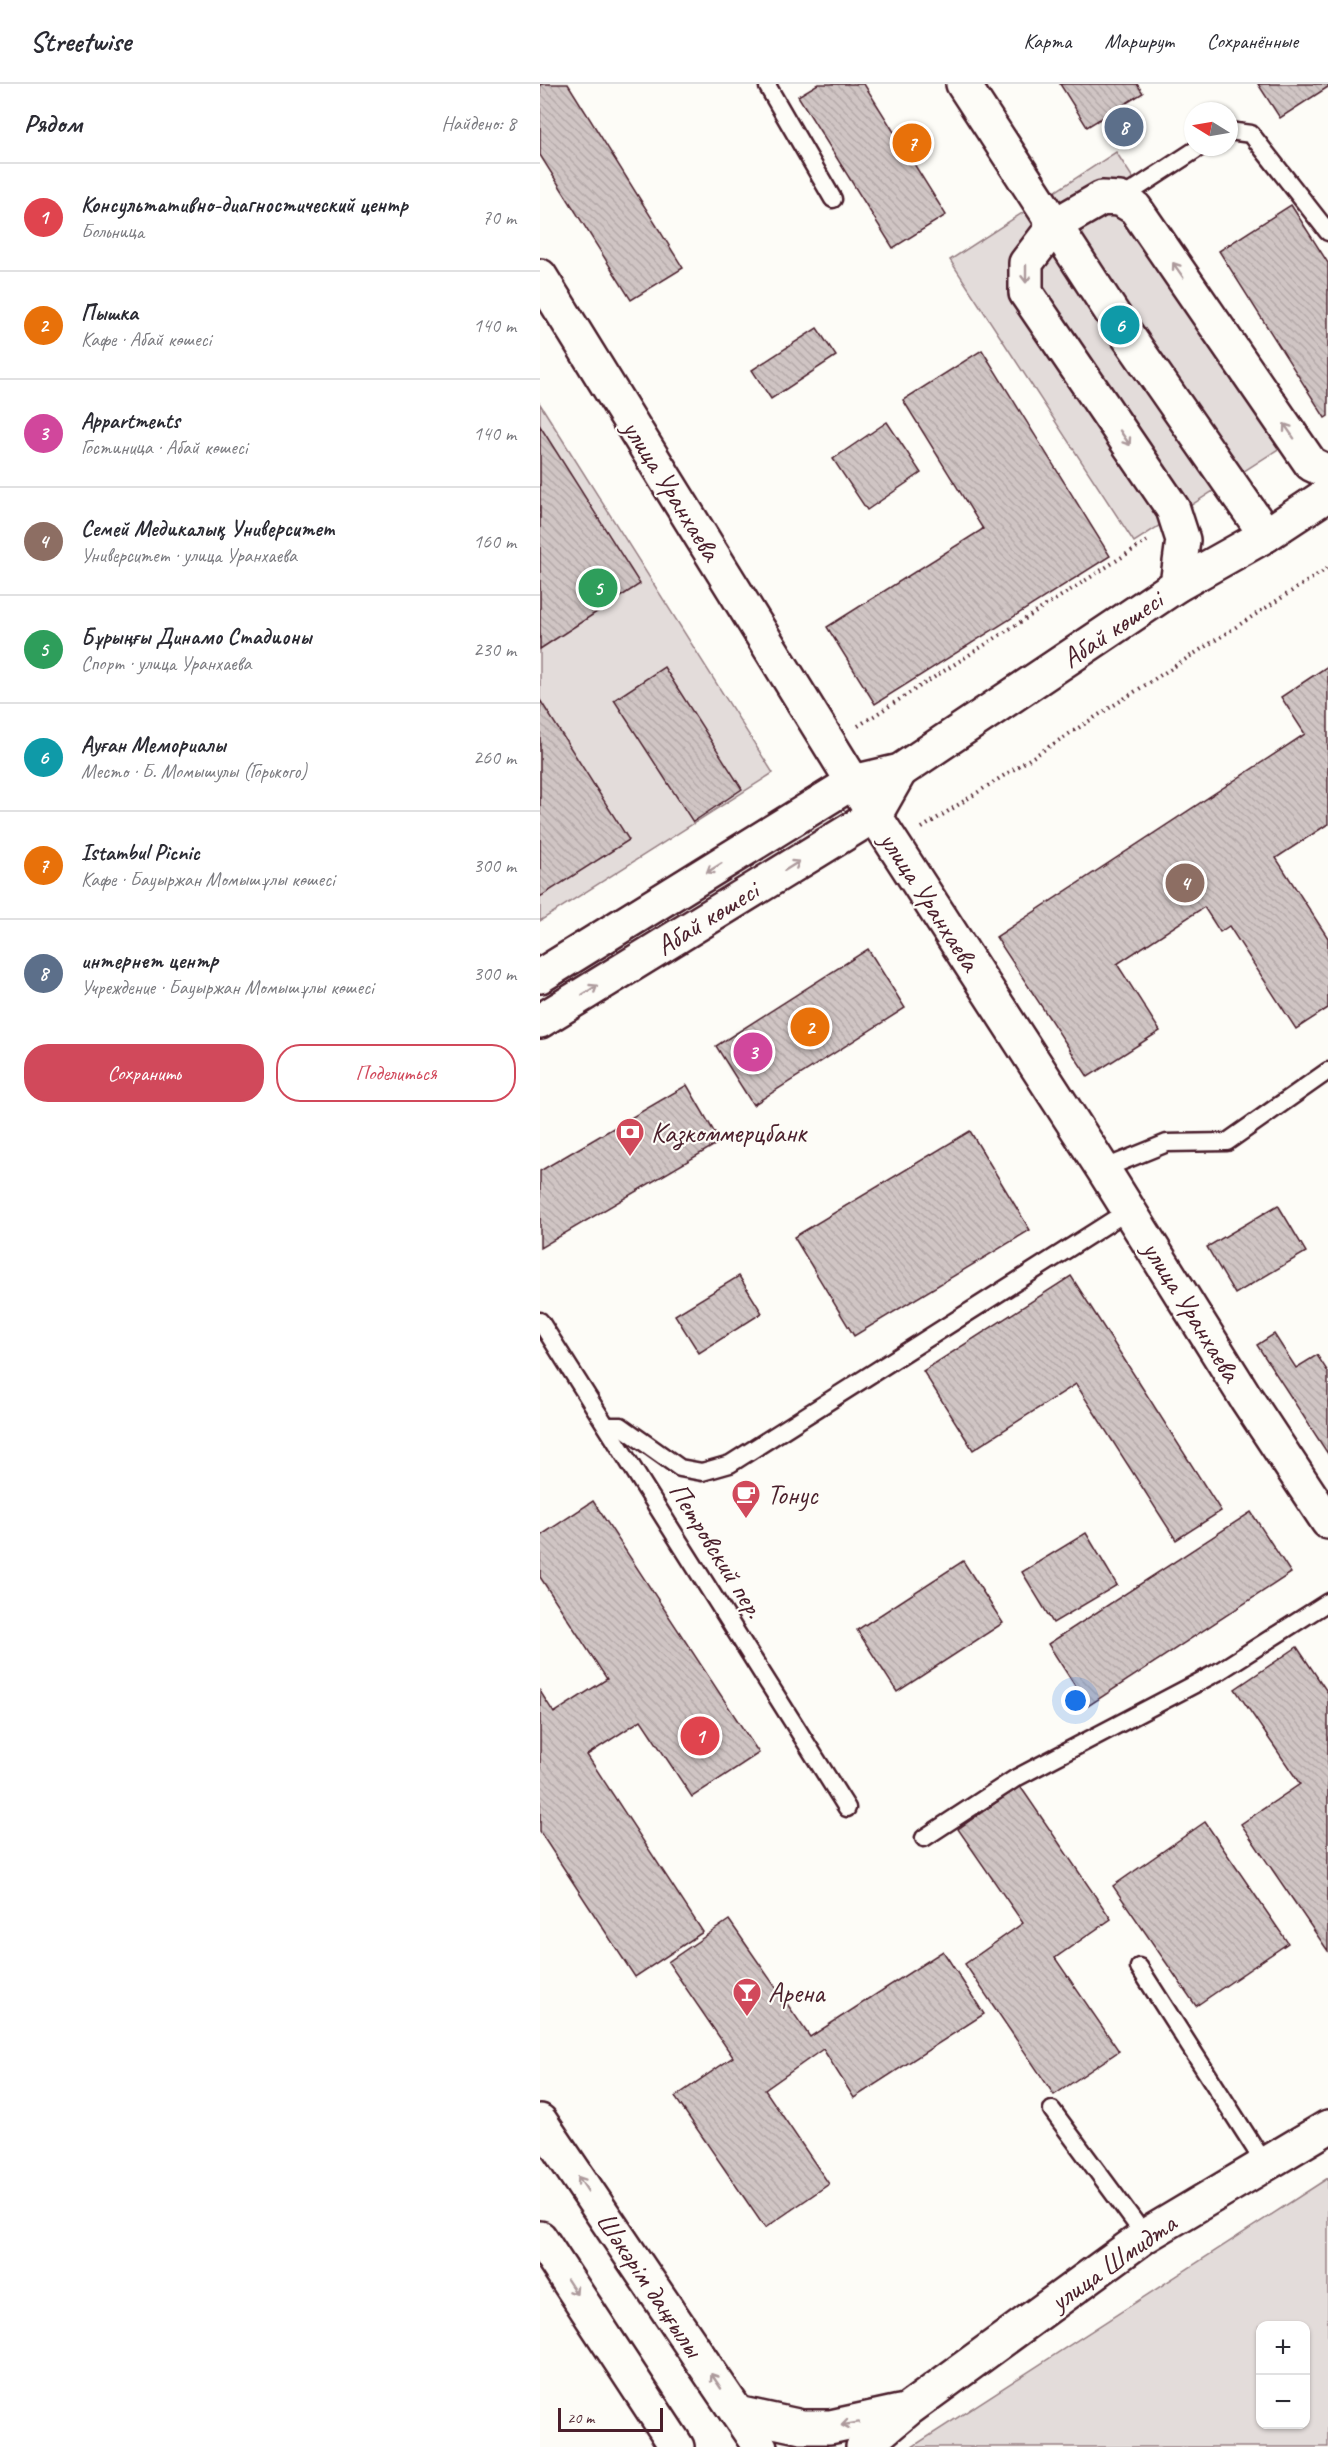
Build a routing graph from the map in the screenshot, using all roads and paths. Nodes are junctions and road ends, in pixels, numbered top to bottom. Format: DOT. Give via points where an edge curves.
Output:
graph roads {
  1 [pos="768,84"];
  2 [pos="963,84"];
  3 [pos="1238,133"];
  4 [pos="1186,156"];
  5 [pos="833,199"];
  6 [pos="1120,199"];
  7 [pos="1055,225"];
  8 [pos="1328,232"];
  9 [pos="540,276"];
  10 [pos="1328,472"];
  11 [pos="1328,494"];
  12 [pos="1177,522"];
  13 [pos="1266,535"];
  14 [pos="1328,568"];
  15 [pos="1177,585"];
  16 [pos="829,744"];
  17 [pos="900,771"];
  18 [pos="853,782"];
  19 [pos="874,815"];
  20 [pos="894,846"];
  21 [pos="540,976"];
  22 [pos="540,1021"];
  23 [pos="1328,1071"];
  24 [pos="1103,1169"];
  25 [pos="1129,1210"];
  26 [pos="540,1321"];
  27 [pos="608,1426"];
  28 [pos="1328,1522"];
  29 [pos="1328,1602"];
  30 [pos="847,1808"];
  31 [pos="924,1838"];
  32 [pos="1139,1966"];
  33 [pos="1052,2110"];
  34 [pos="540,2121"];
  35 [pos="1328,2127"];
  36 [pos="1265,2164"];
  37 [pos="1144,2236"];
  38 [pos="540,2238"];
  39 [pos="907,2410"];
  40 [pos="738,2413"];
  41 [pos="677,2447"];
  42 [pos="759,2447"];
  43 [pos="863,2447"];
  1 -- 5 [label="lane"];
  2 -- 7 [label="street"];
  3 -- 8 [label="lane" via="1251,134"];
  4 -- 6 [label="lane"];
  6 -- 7 [label="street" via="1102,198"];
  10 -- 6 [label="street, one-way" via="1311,464 1135,208"];
  7 -- 12 [label="street, one-way" via="1026,263 1026,293 1173,509"];
  7 -- 13 [label="street" via="1120,326"];
  9 -- 16 [label="street, улица Уранхаева"];
  11 -- 13 [label="street, Абай көшесі"];
  12 -- 15 [label="street" via="1183,540"];
  12 -- 16 [label="path"];
  13 -- 15 [label="street, Абай көшесі"];
  14 -- 20 [label="path"];
  15 -- 17 [label="street, Абай көшесі"];
  16 -- 18 [label="street, улица Уранхаева"];
  17 -- 18 [label="street, Абай көшесі"];
  17 -- 19 [label="street"];
  18 -- 19 [label="street, улица Уранхаева"];
  18 -- 21 [label="street, Абай көшесі, one-way"];
  19 -- 20 [label="street, улица Уранхаева"];
  22 -- 19 [label="street, Абай көшесі, one-way"];
  20 -- 24 [label="street, улица Уранхаева"];
  23 -- 24 [label="lane" via="1227,1142 1167,1143"];
  24 -- 25 [label="street, улица Уранхаева"];
  25 -- 27 [label="lane" via="730,1464 702,1472 680,1468 621,1426"];
  25 -- 28 [label="street, улица Уранхаева"];
  26 -- 27 [label="lane, Петровский пер."];
  27 -- 30 [label="lane, Петровский пер."];
  29 -- 31 [label="lane" via="1218,1672 1016,1778"];
  32 -- 36 [label="lane"];
  33 -- 37 [label="lane"];
  40 -- 34 [label="street, Шәкәрім даңғылы, one-way"];
  35 -- 36 [label="street, улица Шмидта"];
  36 -- 37 [label="street, улица Шмидта"];
  37 -- 39 [label="street, улица Шмидта"];
  38 -- 41 [label="street, one-way"];
  39 -- 40 [label="street, улица Шмидта, one-way" via="830,2427 802,2427"];
  39 -- 43 [label="street, улица Шмидта"];
  40 -- 42 [label="street, Шәкәрім даңғылы"];
}
